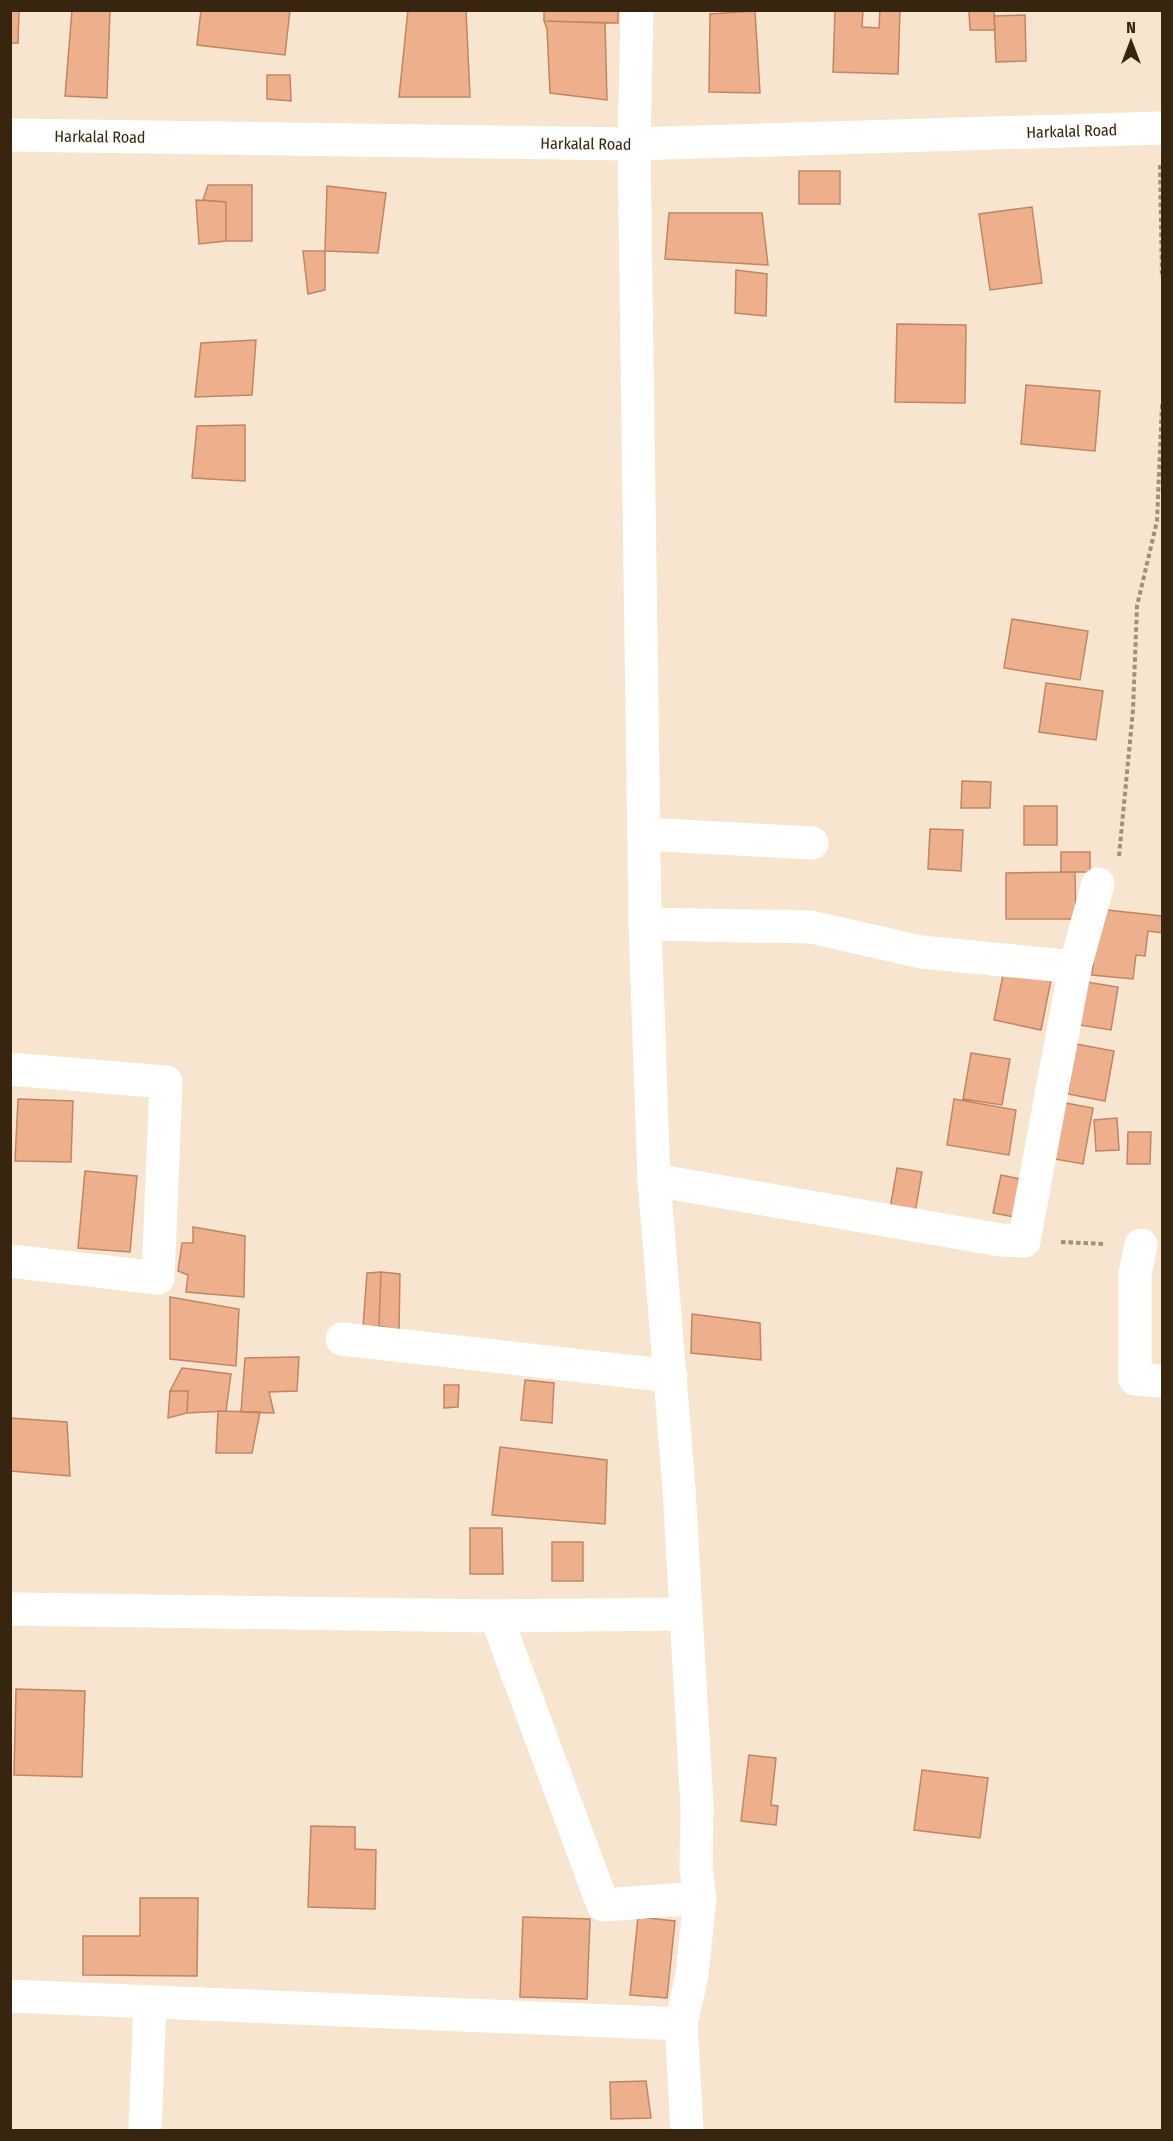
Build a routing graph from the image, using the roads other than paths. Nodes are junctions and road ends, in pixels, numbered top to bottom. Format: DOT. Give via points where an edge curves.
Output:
graph roads {
  1 [pos="637,10"];
  2 [pos="1161,128"];
  3 [pos="10,135"];
  4 [pos="634,144"];
  5 [pos="644,834"];
  6 [pos="812,843"];
  7 [pos="1098,884"];
  8 [pos="645,924"];
  9 [pos="1075,967"];
  10 [pos="10,1069"];
  11 [pos="654,1180"];
  12 [pos="1141,1245"];
  13 [pos="10,1262"];
  14 [pos="342,1339"];
  15 [pos="671,1376"];
  16 [pos="1162,1381"];
  17 [pos="10,1609"];
  18 [pos="684,1614"];
  19 [pos="496,1616"];
  20 [pos="700,1898"];
  21 [pos="10,1996"];
  22 [pos="150,2002"];
  23 [pos="681,2024"];
  24 [pos="145,2130"];
  25 [pos="687,2130"];
  1 -- 4 [label="street"];
  2 -- 4 [label="street, Harkalal Road"];
  3 -- 4 [label="street, Harkalal Road"];
  4 -- 5 [label="street"];
  5 -- 6 [label="street"];
  5 -- 8 [label="street"];
  7 -- 9 [label="street"];
  8 -- 9 [label="street" via="811,927 921,952"];
  8 -- 11 [label="street"];
  9 -- 11 [label="street" via="1024,1241"];
  10 -- 13 [label="street" via="166,1082 158,1278"];
  11 -- 15 [label="street"];
  12 -- 16 [label="street" via="1135,1274 1135,1379"];
  14 -- 15 [label="street"];
  15 -- 18 [label="street"];
  17 -- 19 [label="street"];
  18 -- 19 [label="street"];
  18 -- 20 [label="street"];
  19 -- 20 [label="street" via="603,1905"];
  20 -- 23 [label="street" via="692,1975"];
  21 -- 22 [label="street"];
  22 -- 23 [label="street"];
  22 -- 24 [label="street"];
  23 -- 25 [label="street"];
}
